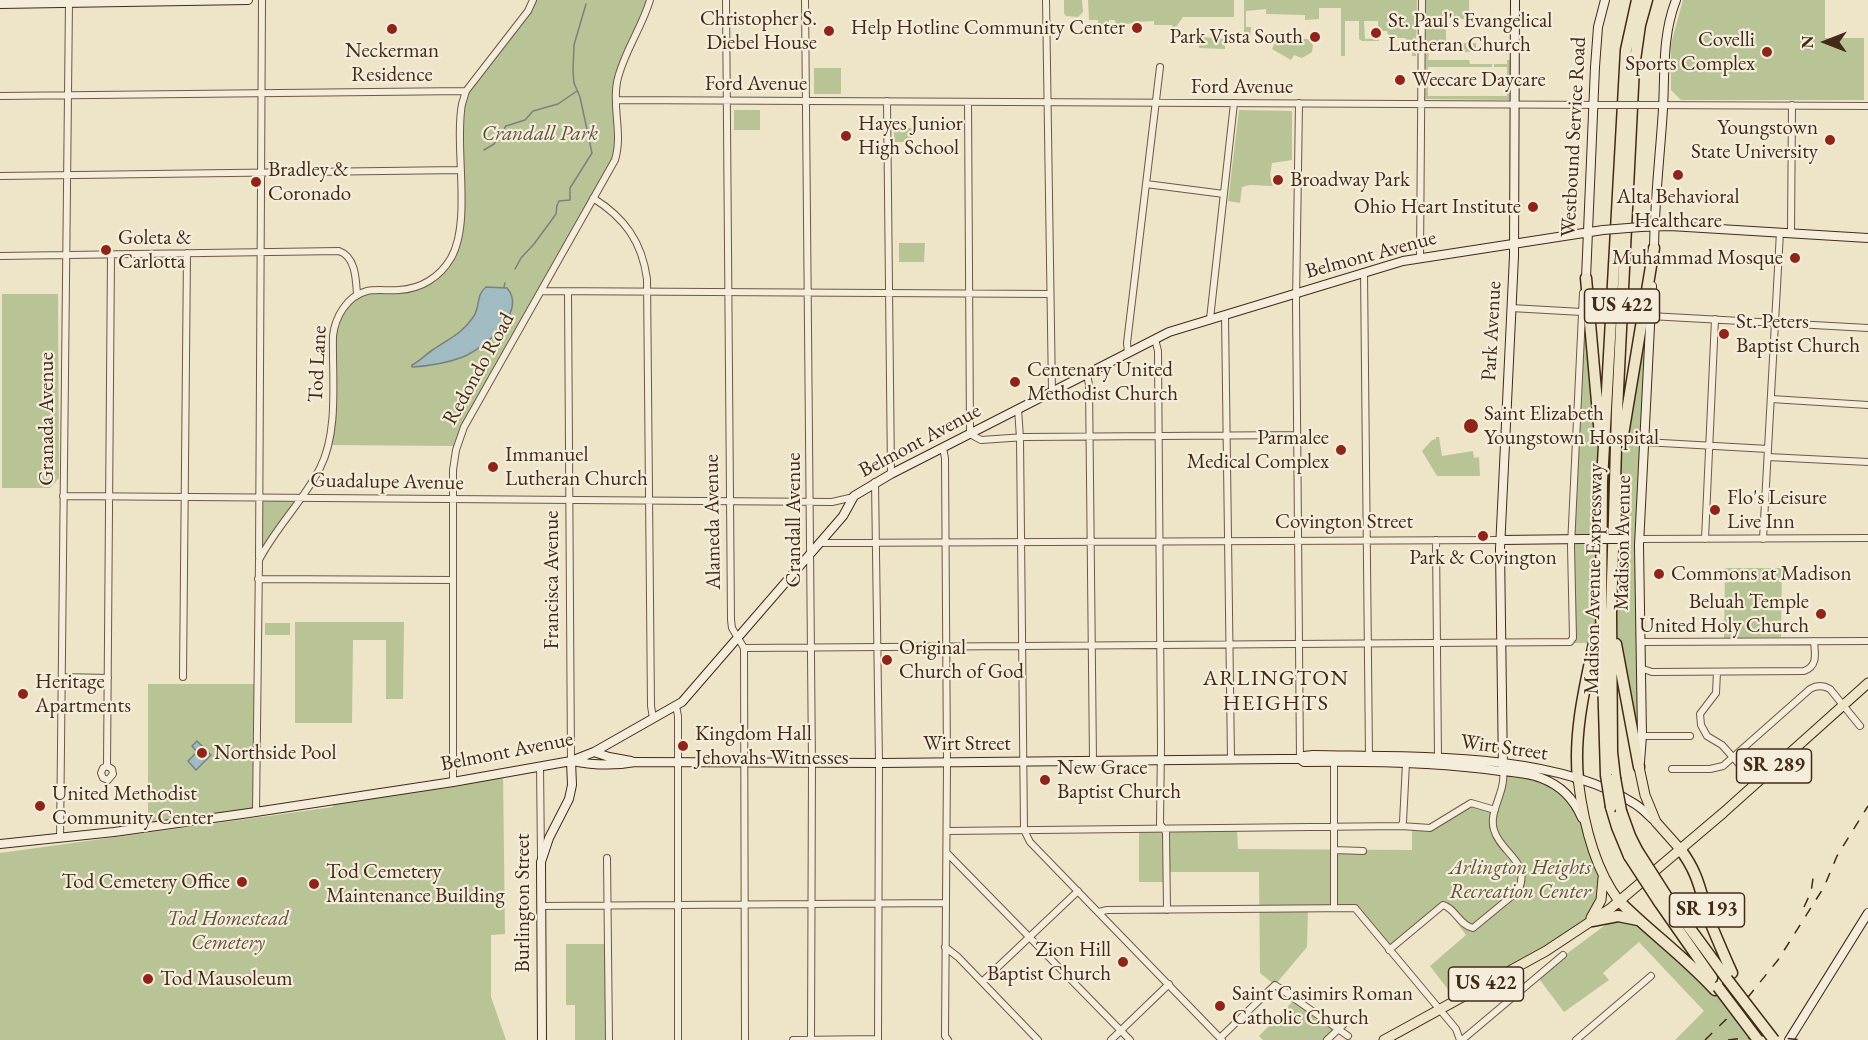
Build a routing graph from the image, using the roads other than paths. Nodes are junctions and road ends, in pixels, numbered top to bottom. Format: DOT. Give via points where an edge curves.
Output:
graph roads {
  1 [pos="248,0"];
  2 [pos="262,0"];
  3 [pos="532,0"];
  4 [pos="650,0"];
  5 [pos="726,0"];
  6 [pos="805,0"];
  7 [pos="1046,0"];
  8 [pos="1422,0"];
  9 [pos="1515,0"];
  10 [pos="1605,0"];
  11 [pos="1637,0"];
  12 [pos="1647,0"];
  13 [pos="1676,0"];
  14 [pos="69,2"];
  15 [pos="2,3"];
  16 [pos="1160,68"];
  17 [pos="466,91"];
  18 [pos="262,93"];
  19 [pos="67,95"];
  20 [pos="0,96"];
  21 [pos="616,100"];
  22 [pos="726,100"];
  23 [pos="807,101"];
  24 [pos="887,101"];
  25 [pos="968,102"];
  26 [pos="1048,102"];
  27 [pos="1155,103"];
  28 [pos="1234,103"];
  29 [pos="1299,104"];
  30 [pos="1421,104"];
  31 [pos="1515,105"];
  32 [pos="1593,105"];
  33 [pos="1663,105"];
  34 [pos="1792,105"];
  35 [pos="1868,106"];
  36 [pos="460,170"];
  37 [pos="261,173"];
  38 [pos="66,176"];
  39 [pos="0,177"];
  40 [pos="1146,184"];
  41 [pos="1224,194"];
  42 [pos="593,198"];
  43 [pos="1656,225"];
  44 [pos="1587,232"];
  45 [pos="1780,232"];
  46 [pos="1791,233"];
  47 [pos="1868,238"];
  48 [pos="1514,243"];
  49 [pos="1654,249"];
  50 [pos="261,252"];
  51 [pos="111,254"];
  52 [pos="187,254"];
  53 [pos="65,255"];
  54 [pos="0,256"];
  55 [pos="1420,257"];
  56 [pos="1364,272"];
  57 [pos="1586,278"];
  58 [pos="541,291"];
  59 [pos="567,292"];
  60 [pos="648,292"];
  61 [pos="728,292"];
  62 [pos="808,293"];
  63 [pos="889,293"];
  64 [pos="969,294"];
  65 [pos="1050,294"];
  66 [pos="1296,294"];
  67 [pos="357,295"];
  68 [pos="1511,308"];
  69 [pos="1586,313"];
  70 [pos="1225,315"];
  71 [pos="1650,316"];
  72 [pos="1210,319"];
  73 [pos="1715,319"];
  74 [pos="1775,323"];
  75 [pos="1868,328"];
  76 [pos="1155,339"];
  77 [pos="1128,353"];
  78 [pos="1087,374"];
  79 [pos="1052,392"];
  80 [pos="1771,399"];
  81 [pos="1868,405"];
  82 [pos="1018,409"];
  83 [pos="970,434"];
  84 [pos="1297,435"];
  85 [pos="1159,436"];
  86 [pos="1228,436"];
  87 [pos="1090,437"];
  88 [pos="1020,438"];
  89 [pos="1644,442"];
  90 [pos="1709,446"];
  91 [pos="943,448"];
  92 [pos="1768,449"];
  93 [pos="1768,457"];
  94 [pos="1868,462"];
  95 [pos="891,474"];
  96 [pos="1602,481"];
  97 [pos="875,482"];
  98 [pos="1615,488"];
  99 [pos="63,496"];
  100 [pos="854,496"];
  101 [pos="109,497"];
  102 [pos="185,497"];
  103 [pos="259,497"];
  104 [pos="301,497"];
  105 [pos="453,499"];
  106 [pos="569,500"];
  107 [pos="649,500"];
  108 [pos="730,501"];
  109 [pos="810,501"];
  110 [pos="1868,538"];
  111 [pos="1572,539"];
  112 [pos="1639,539"];
  113 [pos="1705,539"];
  114 [pos="1763,539"];
  115 [pos="1229,540"];
  116 [pos="1298,540"];
  117 [pos="1367,540"];
  118 [pos="1436,540"];
  119 [pos="1501,540"];
  120 [pos="1160,541"];
  121 [pos="1021,542"];
  122 [pos="1090,542"];
  123 [pos="821,543"];
  124 [pos="945,543"];
  125 [pos="878,544"];
  126 [pos="810,555"];
  127 [pos="258,560"];
  128 [pos="258,579"];
  129 [pos="453,580"];
  130 [pos="1606,610"];
  131 [pos="737,638"];
  132 [pos="1814,641"];
  133 [pos="1868,641"];
  134 [pos="1502,642"];
  135 [pos="1640,642"];
  136 [pos="1299,643"];
  137 [pos="1368,643"];
  138 [pos="1437,643"];
  139 [pos="1229,644"];
  140 [pos="1091,645"];
  141 [pos="1161,645"];
  142 [pos="1022,646"];
  143 [pos="878,647"];
  144 [pos="946,647"];
  145 [pos="744,648"];
  146 [pos="811,648"];
  147 [pos="1640,668"];
  148 [pos="1717,672"];
  149 [pos="62,677"];
  150 [pos="183,677"];
  151 [pos="108,678"];
  152 [pos="1868,683"];
  153 [pos="676,706"];
  154 [pos="1842,706"];
  155 [pos="653,718"];
  156 [pos="1860,726"];
  157 [pos="1642,736"];
  158 [pos="1690,736"];
  159 [pos="594,752"];
  160 [pos="1369,756"];
  161 [pos="1438,758"];
  162 [pos="1231,759"];
  163 [pos="1300,759"];
  164 [pos="1334,759"];
  165 [pos="1733,759"];
  166 [pos="1161,760"];
  167 [pos="1781,760"];
  168 [pos="571,761"];
  169 [pos="1093,761"];
  170 [pos="635,762"];
  171 [pos="947,762"];
  172 [pos="1024,762"];
  173 [pos="678,763"];
  174 [pos="745,763"];
  175 [pos="812,763"];
  176 [pos="879,763"];
  177 [pos="1406,764"];
  178 [pos="107,766"];
  179 [pos="540,766"];
  180 [pos="1503,767"];
  181 [pos="1639,767"];
  182 [pos="1672,769"];
  183 [pos="1799,778"];
  184 [pos="1578,779"];
  185 [pos="453,782"];
  186 [pos="1756,783"];
  187 [pos="1495,810"];
  188 [pos="256,812"];
  189 [pos="1656,822"];
  190 [pos="1401,825"];
  191 [pos="1586,826"];
  192 [pos="1334,827"];
  193 [pos="1163,829"];
  194 [pos="1024,830"];
  195 [pos="947,831"];
  196 [pos="60,838"];
  197 [pos="0,844"];
  198 [pos="1680,849"];
  199 [pos="1334,850"];
  200 [pos="1363,850"];
  201 [pos="946,853"];
  202 [pos="607,858"];
  203 [pos="541,862"];
  204 [pos="1603,876"];
  205 [pos="1078,891"];
  206 [pos="1663,900"];
  207 [pos="1619,901"];
  208 [pos="812,903"];
  209 [pos="879,903"];
  210 [pos="945,903"];
  211 [pos="678,904"];
  212 [pos="745,904"];
  213 [pos="609,905"];
  214 [pos="542,906"];
  215 [pos="1334,908"];
  216 [pos="1167,910"];
  217 [pos="1100,912"];
  218 [pos="1867,915"];
  219 [pos="1638,920"];
  220 [pos="1589,923"];
  221 [pos="1029,936"];
  222 [pos="945,947"];
  223 [pos="1389,950"];
  224 [pos="1563,955"];
  225 [pos="1651,976"];
  226 [pos="1729,976"];
  227 [pos="982,982"];
  228 [pos="1168,984"];
  229 [pos="1716,988"];
  230 [pos="1439,1009"];
  231 [pos="1344,1024"];
  232 [pos="1338,1029"];
  233 [pos="1120,1030"];
  234 [pos="1348,1036"];
  235 [pos="947,1038"];
  236 [pos="878,1039"];
  237 [pos="1221,1039"];
  238 [pos="542,1040"];
  239 [pos="609,1040"];
  240 [pos="678,1040"];
  241 [pos="745,1040"];
  242 [pos="792,1040"];
  243 [pos="811,1040"];
  244 [pos="857,1040"];
  245 [pos="1038,1040"];
  246 [pos="1110,1040"];
  247 [pos="1130,1040"];
  248 [pos="1327,1040"];
  249 [pos="1384,1040"];
  250 [pos="1461,1040"];
  251 [pos="1576,1040"];
  252 [pos="1758,1040"];
  253 [pos="1774,1040"];
  254 [pos="1790,1040"];
  1 -- 14 [label="main road"];
  2 -- 18 [label="street"];
  3 -- 17 [label="street" via="528,11"];
  4 -- 21 [label="street, Redondo Road" via="619,73"];
  5 -- 22 [label="street, Alameda Avenue"];
  6 -- 23 [label="street, Crandall Avenue"];
  7 -- 26 [label="street"];
  8 -- 30 [label="street"];
  9 -- 31 [label="main road, Park Avenue"];
  10 -- 32 [label="main road, Westbound Service Road" via="1597,40"];
  11 -- 96 [label="highway, Madison Avenue Expressway / US 422" via="1626,60"];
  12 -- 98 [label="highway, Madison Avenue Expressway / US 422" via="1634,68"];
  13 -- 33 [label="main road, Madison Avenue" via="1665,44"];
  14 -- 15 [label="main road"];
  14 -- 19 [label="street, Granada Avenue"];
  16 -- 27 [label="street"];
  17 -- 18 [label="street"];
  17 -- 36 [label="street" via="461,109"];
  18 -- 19 [label="street"];
  18 -- 37 [label="street"];
  19 -- 20 [label="street"];
  19 -- 38 [label="street, Granada Avenue"];
  21 -- 22 [label="street, Ford Avenue"];
  21 -- 42 [label="street, Redondo Road" via="616,155"];
  22 -- 23 [label="street, Ford Avenue"];
  22 -- 61 [label="street, Alameda Avenue"];
  23 -- 24 [label="street, Ford Avenue"];
  23 -- 62 [label="street, Crandall Avenue"];
  24 -- 25 [label="street, Ford Avenue"];
  24 -- 63 [label="street"];
  25 -- 26 [label="street, Ford Avenue"];
  25 -- 64 [label="street"];
  26 -- 27 [label="street, Ford Avenue"];
  26 -- 65 [label="street"];
  27 -- 28 [label="street, Ford Avenue"];
  27 -- 40 [label="street"];
  28 -- 29 [label="street, Ford Avenue"];
  28 -- 41 [label="street"];
  29 -- 30 [label="street, Ford Avenue"];
  29 -- 66 [label="street"];
  30 -- 31 [label="street, Ford Avenue"];
  30 -- 55 [label="street"];
  31 -- 32 [label="street, Ford Avenue"];
  31 -- 48 [label="main road, Park Avenue"];
  32 -- 33 [label="street, Ford Avenue, bridge"];
  32 -- 44 [label="main road, Westbound Service Road"];
  33 -- 34 [label="street, Ford Avenue"];
  33 -- 43 [label="main road, Madison Avenue"];
  34 -- 35 [label="street, Ford Avenue"];
  34 -- 46 [label="street"];
  36 -- 37 [label="street"];
  36 -- 67 [label="street" via="459,234 446,265 421,285"];
  37 -- 38 [label="street"];
  37 -- 50 [label="street"];
  38 -- 39 [label="street"];
  38 -- 53 [label="street, Granada Avenue"];
  40 -- 41 [label="street"];
  40 -- 77 [label="street" via="1126,343"];
  41 -- 72 [label="street"];
  42 -- 58 [label="street, Redondo Road"];
  42 -- 60 [label="street" via="618,216 637,240 646,266"];
  43 -- 44 [label="main road, Belmont Avenue, bridge"];
  43 -- 45 [label="main road, Belmont Avenue"];
  43 -- 49 [label="main road, Madison Avenue"];
  44 -- 48 [label="main road, Belmont Avenue"];
  44 -- 57 [label="main road, Westbound Service Road"];
  45 -- 46 [label="main road, Belmont Avenue"];
  45 -- 74 [label="street"];
  46 -- 47 [label="main road, Belmont Avenue"];
  48 -- 55 [label="main road, Belmont Avenue"];
  48 -- 68 [label="main road, Park Avenue"];
  49 -- 71 [label="main road, Madison Avenue"];
  49 -- 98 [label="highway"];
  50 -- 52 [label="street"];
  50 -- 67 [label="street" via="345,253 352,262"];
  50 -- 103 [label="street"];
  51 -- 52 [label="street"];
  51 -- 53 [label="street"];
  51 -- 101 [label="street"];
  52 -- 102 [label="street"];
  53 -- 54 [label="street"];
  53 -- 99 [label="street, Granada Avenue"];
  55 -- 56 [label="main road, Belmont Avenue"];
  56 -- 66 [label="main road, Belmont Avenue"];
  56 -- 117 [label="street"];
  57 -- 69 [label="highway"];
  58 -- 59 [label="street"];
  58 -- 105 [label="street, Redondo Road" via="461,435 454,459"];
  59 -- 60 [label="street"];
  59 -- 106 [label="street, Francisca Avenue"];
  60 -- 61 [label="street"];
  60 -- 107 [label="street"];
  61 -- 62 [label="street"];
  61 -- 108 [label="street, Alameda Avenue"];
  62 -- 63 [label="street"];
  62 -- 109 [label="street, Crandall Avenue"];
  63 -- 64 [label="street"];
  63 -- 95 [label="street"];
  64 -- 65 [label="street"];
  64 -- 83 [label="street"];
  65 -- 79 [label="street"];
  66 -- 70 [label="main road, Belmont Avenue"];
  66 -- 84 [label="street"];
  67 -- 104 [label="street, Tod Lane" via="341,310 335,325 330,439 322,465"];
  68 -- 69 [label="street"];
  68 -- 119 [label="main road, Park Avenue"];
  69 -- 96 [label="highway"];
  69 -- 111 [label="street"];
  70 -- 72 [label="main road, Belmont Avenue"];
  70 -- 86 [label="street"];
  71 -- 73 [label="street"];
  71 -- 89 [label="main road, Madison Avenue"];
  72 -- 76 [label="main road, Belmont Avenue"];
  73 -- 74 [label="street"];
  73 -- 90 [label="street"];
  74 -- 75 [label="street"];
  74 -- 80 [label="street"];
  76 -- 77 [label="main road, Belmont Avenue"];
  76 -- 85 [label="street"];
  77 -- 78 [label="main road, Belmont Avenue"];
  78 -- 79 [label="main road, Belmont Avenue"];
  78 -- 87 [label="street"];
  79 -- 82 [label="main road, Belmont Avenue"];
  80 -- 81 [label="street"];
  80 -- 92 [label="street"];
  82 -- 83 [label="main road, Belmont Avenue"];
  82 -- 88 [label="street"];
  83 -- 88 [label="street" via="981,440"];
  83 -- 91 [label="main road, Belmont Avenue"];
  84 -- 86 [label="street"];
  84 -- 116 [label="street"];
  85 -- 86 [label="street"];
  85 -- 87 [label="street"];
  85 -- 120 [label="street"];
  86 -- 115 [label="street"];
  87 -- 88 [label="street"];
  87 -- 122 [label="street"];
  88 -- 121 [label="street"];
  89 -- 90 [label="street"];
  89 -- 112 [label="main road, Madison Avenue"];
  90 -- 92 [label="street"];
  90 -- 113 [label="street"];
  91 -- 95 [label="main road, Belmont Avenue"];
  91 -- 124 [label="street"];
  92 -- 93 [label="street"];
  93 -- 94 [label="street"];
  93 -- 114 [label="street"];
  95 -- 97 [label="main road, Belmont Avenue"];
  96 -- 130 [label="highway, Madison Avenue Expressway / US 422"];
  97 -- 100 [label="main road, Belmont Avenue"];
  97 -- 125 [label="street"];
  98 -- 130 [label="highway, Madison Avenue Expressway / US 422"];
  99 -- 101 [label="street, Guadalupe Avenue"];
  99 -- 149 [label="street, Granada Avenue"];
  100 -- 109 [label="street, Guadalupe Avenue" via="832,502"];
  100 -- 123 [label="main road, Belmont Avenue"];
  101 -- 102 [label="street, Guadalupe Avenue"];
  101 -- 151 [label="street"];
  102 -- 103 [label="street, Guadalupe Avenue"];
  102 -- 150 [label="street"];
  103 -- 104 [label="street, Guadalupe Avenue"];
  103 -- 127 [label="street"];
  104 -- 105 [label="street, Guadalupe Avenue"];
  104 -- 127 [label="street, Tod Lane"];
  105 -- 106 [label="street, Guadalupe Avenue"];
  105 -- 129 [label="street, Redondo Road"];
  106 -- 107 [label="street, Guadalupe Avenue"];
  106 -- 168 [label="street, Francisca Avenue"];
  107 -- 108 [label="street, Guadalupe Avenue"];
  107 -- 155 [label="street"];
  108 -- 109 [label="street, Guadalupe Avenue"];
  108 -- 131 [label="street, Alameda Avenue" via="731,620"];
  109 -- 126 [label="street, Crandall Avenue"];
  110 -- 114 [label="street, Covington Street"];
  111 -- 112 [label="main road, Covington Street, bridge"];
  111 -- 119 [label="main road, Covington Street"];
  111 -- 134 [label="street" via="1572,640"];
  112 -- 113 [label="street, Covington Street"];
  112 -- 135 [label="main road, Madison Avenue"];
  113 -- 114 [label="street, Covington Street"];
  115 -- 116 [label="street, Covington Street"];
  115 -- 120 [label="street, Covington Street"];
  115 -- 139 [label="street"];
  116 -- 117 [label="street, Covington Street"];
  116 -- 136 [label="street"];
  117 -- 118 [label="street, Covington Street"];
  117 -- 137 [label="street"];
  118 -- 119 [label="street, Covington Street"];
  118 -- 138 [label="street"];
  119 -- 134 [label="main road, Park Avenue"];
  120 -- 122 [label="street, Covington Street"];
  120 -- 141 [label="street"];
  121 -- 122 [label="street, Covington Street"];
  121 -- 124 [label="street, Covington Street"];
  121 -- 142 [label="street"];
  122 -- 140 [label="street"];
  123 -- 125 [label="street, Covington Street"];
  123 -- 126 [label="main road, Belmont Avenue"];
  124 -- 125 [label="street, Covington Street"];
  124 -- 144 [label="street"];
  125 -- 143 [label="street"];
  126 -- 131 [label="main road, Belmont Avenue"];
  126 -- 146 [label="street, Crandall Avenue"];
  127 -- 128 [label="street"];
  128 -- 129 [label="street"];
  128 -- 188 [label="street"];
  129 -- 185 [label="street, Redondo Road"];
  130 -- 181 [label="highway, US 422"];
  130 -- 184 [label="highway, US 422" via="1578,730"];
  130 -- 206 [label="highway, Madison Avenue Expressway, bridge" via="1610,777 1617,827"];
  131 -- 145 [label="street, Alameda Avenue"];
  131 -- 153 [label="main road, Belmont Avenue"];
  132 -- 133 [label="street"];
  132 -- 135 [label="street"];
  132 -- 148 [label="street" via="1815,663 1804,671"];
  134 -- 138 [label="street"];
  134 -- 180 [label="main road, Park Avenue"];
  135 -- 147 [label="main road, Madison Avenue"];
  136 -- 137 [label="street"];
  136 -- 139 [label="street"];
  136 -- 163 [label="street"];
  137 -- 138 [label="street"];
  137 -- 160 [label="street"];
  138 -- 161 [label="street"];
  139 -- 141 [label="street"];
  139 -- 162 [label="street"];
  140 -- 141 [label="street"];
  140 -- 142 [label="street"];
  140 -- 169 [label="street"];
  141 -- 166 [label="street"];
  142 -- 144 [label="street"];
  142 -- 172 [label="street"];
  143 -- 144 [label="street"];
  143 -- 146 [label="street"];
  143 -- 176 [label="street"];
  144 -- 171 [label="street"];
  145 -- 146 [label="street"];
  145 -- 174 [label="street"];
  146 -- 175 [label="street, Crandall Avenue"];
  147 -- 148 [label="street" via="1652,672"];
  147 -- 157 [label="main road, Madison Avenue"];
  148 -- 165 [label="street" via="1716,693 1703,708 1699,720 1707,736"];
  149 -- 151 [label="street"];
  149 -- 196 [label="street, Granada Avenue"];
  151 -- 178 [label="street"];
  152 -- 154 [label="main road, SR 289"];
  153 -- 155 [label="main road, Belmont Avenue"];
  153 -- 173 [label="street"];
  154 -- 156 [label="street"];
  154 -- 165 [label="street" via="1830,689 1813,688"];
  154 -- 167 [label="main road, SR 289"];
  155 -- 159 [label="main road, Belmont Avenue"];
  157 -- 158 [label="street"];
  157 -- 181 [label="main road, Madison Avenue"];
  159 -- 168 [label="main road, Belmont Avenue"];
  159 -- 170 [label="main road, Wirt Street"];
  160 -- 161 [label="main road, Wirt Street"];
  160 -- 164 [label="main road, Wirt Street"];
  161 -- 180 [label="main road, Wirt Street"];
  162 -- 163 [label="main road, Wirt Street"];
  162 -- 166 [label="main road, Wirt Street"];
  163 -- 164 [label="main road, Wirt Street"];
  164 -- 177 [label="main road, Wirt Street"];
  164 -- 192 [label="street"];
  165 -- 182 [label="street" via="1717,768"];
  165 -- 186 [label="street"];
  166 -- 169 [label="main road, Wirt Street"];
  166 -- 193 [label="street"];
  167 -- 183 [label="street"];
  167 -- 186 [label="main road, SR 289"];
  168 -- 170 [label="main road, Wirt Street" via="620,765"];
  168 -- 179 [label="main road, Belmont Avenue"];
  168 -- 203 [label="main road, Francisca Avenue" via="569,799"];
  169 -- 172 [label="main road, Wirt Street"];
  170 -- 173 [label="main road, Wirt Street"];
  171 -- 172 [label="main road, Wirt Street"];
  171 -- 176 [label="main road, Wirt Street"];
  171 -- 195 [label="street"];
  172 -- 194 [label="street"];
  173 -- 174 [label="main road, Wirt Street"];
  173 -- 211 [label="street"];
  174 -- 175 [label="main road, Wirt Street"];
  174 -- 212 [label="street"];
  175 -- 176 [label="main road, Wirt Street"];
  175 -- 208 [label="street, Crandall Avenue"];
  176 -- 209 [label="street"];
  177 -- 180 [label="main road, Wirt Street"];
  177 -- 190 [label="street"];
  179 -- 185 [label="main road, Belmont Avenue"];
  179 -- 203 [label="street, Burlington Street"];
  180 -- 184 [label="main road, Wirt Street"];
  180 -- 187 [label="street" via="1504,785"];
  180 -- 191 [label="main road, Wirt Street" via="1552,783 1573,801"];
  181 -- 189 [label="main road, Madison Avenue / US 422"];
  184 -- 189 [label="main road, Wirt Street" via="1615,793"];
  184 -- 191 [label="main road, US 422"];
  185 -- 188 [label="main road, Belmont Avenue"];
  186 -- 198 [label="main road, SR 289"];
  187 -- 190 [label="street" via="1471,803 1430,828"];
  187 -- 223 [label="street" via="1494,832 1521,870 1518,891 1473,928 1443,905"];
  188 -- 196 [label="main road, Belmont Avenue"];
  189 -- 198 [label="main road, Wirt Street / US 422"];
  190 -- 192 [label="street"];
  191 -- 204 [label="main road, Wirt Street / US 422"];
  192 -- 193 [label="street"];
  192 -- 199 [label="street"];
  193 -- 194 [label="street"];
  193 -- 216 [label="street"];
  194 -- 195 [label="street"];
  194 -- 205 [label="street" via="1030,842"];
  195 -- 201 [label="street"];
  196 -- 197 [label="main road, Belmont Avenue"];
  198 -- 207 [label="main road, US 422"];
  198 -- 226 [label="highway, SR 193" via="1698,878"];
  199 -- 200 [label="street"];
  199 -- 215 [label="street"];
  201 -- 210 [label="street"];
  201 -- 221 [label="street"];
  202 -- 213 [label="street"];
  203 -- 214 [label="main road, Burlington Street"];
  204 -- 207 [label="main road, Wirt Street / SR 193"];
  204 -- 220 [label="main road, US 422" via="1601,900"];
  205 -- 217 [label="street"];
  205 -- 221 [label="street"];
  206 -- 226 [label="highway, Madison Avenue Expressway"];
  206 -- 229 [label="highway, Madison Avenue Expressway"];
  207 -- 219 [label="highway, SR 193"];
  207 -- 220 [label="main road, US 422"];
  208 -- 209 [label="street"];
  208 -- 212 [label="street"];
  208 -- 243 [label="street, Crandall Avenue"];
  209 -- 210 [label="street"];
  209 -- 236 [label="street"];
  210 -- 222 [label="street"];
  211 -- 212 [label="street"];
  211 -- 213 [label="street"];
  211 -- 240 [label="street"];
  212 -- 241 [label="street"];
  213 -- 214 [label="street"];
  213 -- 239 [label="street"];
  214 -- 238 [label="main road, Burlington Street"];
  215 -- 216 [label="street"];
  215 -- 223 [label="street" via="1354,908"];
  216 -- 217 [label="street"];
  217 -- 228 [label="street"];
  218 -- 254 [label="main road"];
  219 -- 220 [label="highway" via="1616,916"];
  219 -- 229 [label="highway, SR 193"];
  220 -- 230 [label="main road, US 422"];
  221 -- 227 [label="street"];
  221 -- 233 [label="street"];
  222 -- 227 [label="street"];
  222 -- 235 [label="street"];
  223 -- 230 [label="street"];
  224 -- 250 [label="street"];
  225 -- 251 [label="street"];
  226 -- 253 [label="highway, SR 193, bridge"];
  227 -- 245 [label="street"];
  228 -- 233 [label="street"];
  228 -- 237 [label="street"];
  229 -- 252 [label="highway, Madison Avenue Expressway, bridge"];
  230 -- 249 [label="main road, US 422"];
  230 -- 250 [label="street"];
  231 -- 232 [label="street"];
  232 -- 234 [label="street"];
  232 -- 237 [label="street" via="1275,985"];
  232 -- 248 [label="street"];
  233 -- 246 [label="street"];
  233 -- 247 [label="street"];
  236 -- 244 [label="street"];
  242 -- 243 [label="street"];
  243 -- 244 [label="street"];
}
